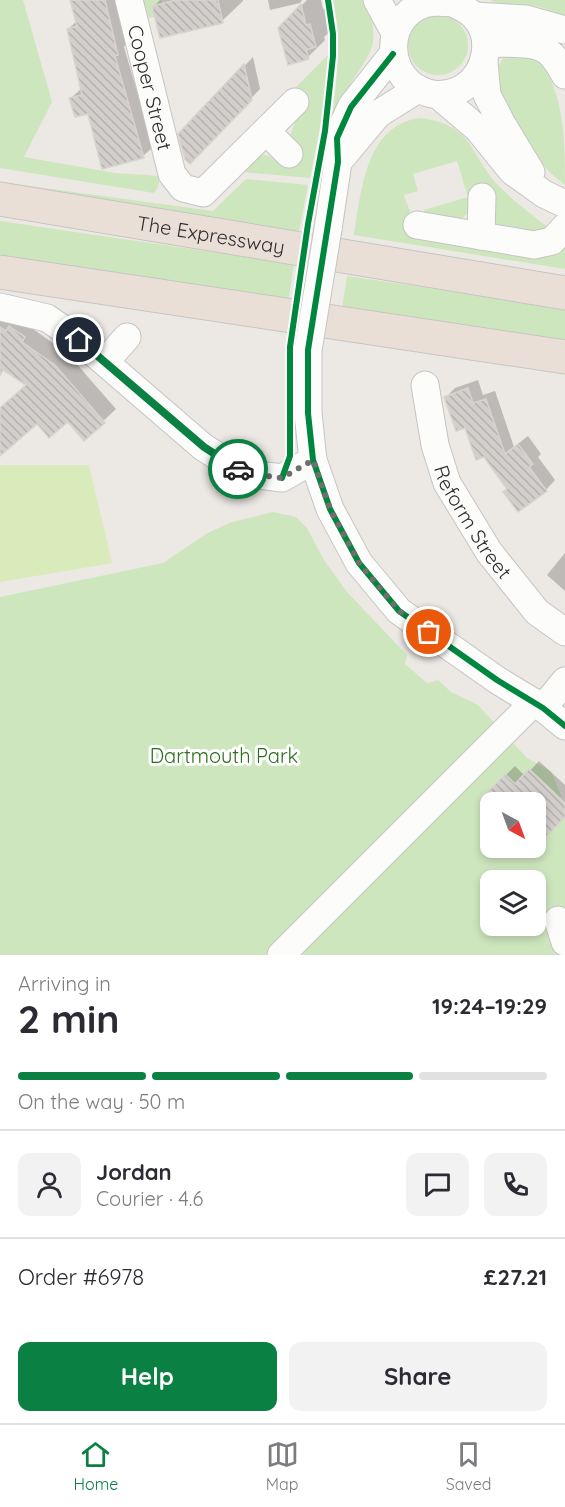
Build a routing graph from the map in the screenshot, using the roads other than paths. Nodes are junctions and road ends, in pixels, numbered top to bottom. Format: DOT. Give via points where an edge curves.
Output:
graph roads {
  1 [pos="129,0"];
  2 [pos="377,0"];
  3 [pos="457,6"];
  4 [pos="565,30"];
  5 [pos="394,43"];
  6 [pos="485,53"];
  7 [pos="565,75"];
  8 [pos="428,92"];
  9 [pos="295,102"];
  10 [pos="266,131"];
  11 [pos="289,154"];
  12 [pos="338,162"];
  13 [pos="482,197"];
  14 [pos="554,199"];
  15 [pos="0,200"];
  16 [pos="417,225"];
  17 [pos="565,227"];
  18 [pos="481,236"];
  19 [pos="0,272"];
  20 [pos="565,293"];
  21 [pos="0,307"];
  22 [pos="127,337"];
  23 [pos="565,357"];
  24 [pos="105,362"];
  25 [pos="424,385"];
  26 [pos="313,460"];
  27 [pos="565,632"];
  28 [pos="565,681"];
  29 [pos="538,705"];
  30 [pos="565,726"];
  31 [pos="281,955"];
  1 -- 10 [label="street, Cooper Street" via="172,174 183,188 203,194"];
  2 -- 5 [label="street"];
  3 -- 4 [label="street"];
  3 -- 5 [label="street" via="436,1 411,10 402,20"];
  3 -- 6 [label="street" via="480,25"];
  5 -- 8 [label="street" via="401,75"];
  5 -- 12 [label="street" via="351,107 337,138"];
  6 -- 7 [label="street" via="523,44 544,49"];
  6 -- 8 [label="street" via="476,77 463,88 450,93"];
  6 -- 14 [label="street" via="487,95 502,124"];
  8 -- 12 [label="street" via="378,114"];
  8 -- 14 [label="street" via="478,129 512,171"];
  9 -- 10 [label="street"];
  10 -- 11 [label="street"];
  12 -- 26 [label="street, bridge" via="308,350"];
  13 -- 18 [label="street"];
  15 -- 20 [label="highway, The Expressway"];
  16 -- 18 [label="street"];
  17 -- 18 [label="street" via="552,241 534,245"];
  19 -- 23 [label="highway"];
  21 -- 24 [label="street" via="46,318"];
  22 -- 24 [label="street"];
  24 -- 26 [label="street" via="204,447 244,473 282,478"];
  25 -- 27 [label="street, Reform Street" via="435,445 447,483 489,552 537,612"];
  26 -- 29 [label="street" via="330,509 359,563 399,611"];
  28 -- 29 [label="street"];
  29 -- 30 [label="street"];
  29 -- 31 [label="street"];
}
